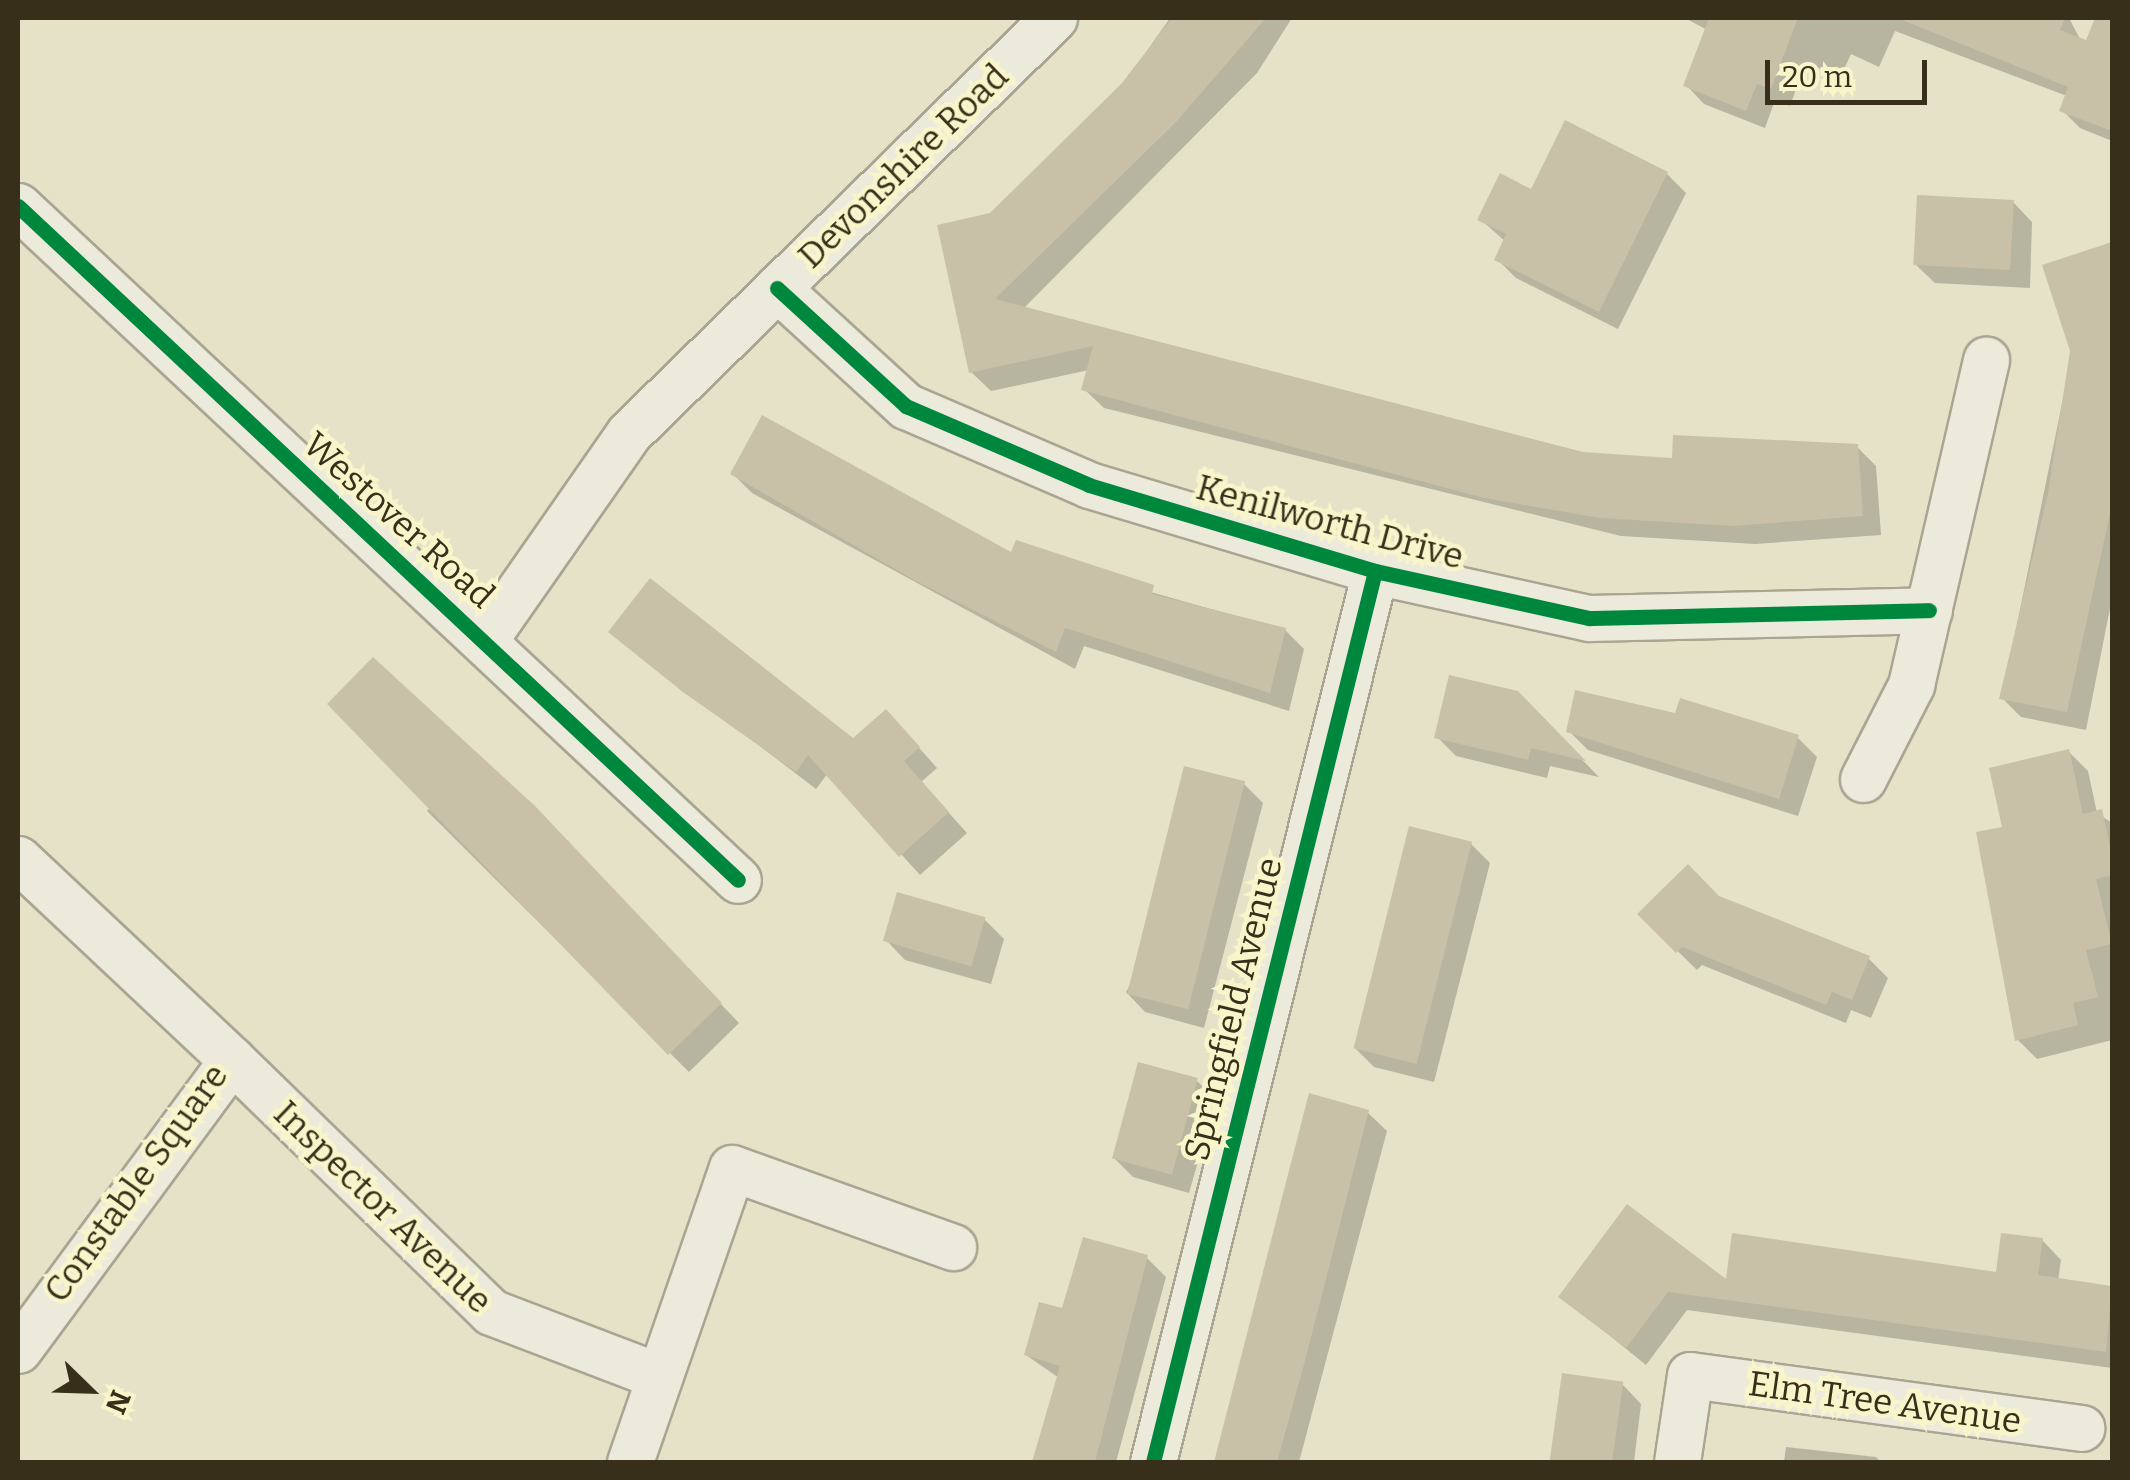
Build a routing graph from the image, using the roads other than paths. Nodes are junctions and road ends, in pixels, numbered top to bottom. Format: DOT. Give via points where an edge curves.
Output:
graph roads {
  1 [pos="1054,18"];
  2 [pos="18,206"];
  3 [pos="777,288"];
  4 [pos="1986,360"];
  5 [pos="1375,571"];
  6 [pos="1929,610"];
  7 [pos="486,638"];
  8 [pos="1863,778"];
  9 [pos="18,859"];
  10 [pos="738,880"];
  11 [pos="232,1060"];
  12 [pos="953,1247"];
  13 [pos="18,1350"];
  14 [pos="659,1376"];
  15 [pos="2080,1428"];
  16 [pos="630,1462"];
  17 [pos="1153,1462"];
  18 [pos="1677,1462"];
  1 -- 3 [label="street, Devonshire Road"];
  2 -- 7 [label="street, Westover Road"];
  3 -- 5 [label="street, Kenilworth Drive" via="906,406 1089,485"];
  3 -- 7 [label="street, Devonshire Road" via="629,433"];
  4 -- 6 [label="street"];
  5 -- 6 [label="street, Kenilworth Drive" via="1589,618"];
  5 -- 17 [label="street, Springfield Avenue"];
  6 -- 8 [label="street" via="1911,685"];
  7 -- 10 [label="street, Westover Road"];
  9 -- 11 [label="street, Constable Square"];
  11 -- 13 [label="street, Constable Square"];
  11 -- 14 [label="street, Inspector Avenue" via="490,1312"];
  12 -- 14 [label="street" via="732,1168"];
  14 -- 16 [label="street"];
  15 -- 18 [label="street, Elm Tree Avenue" via="1690,1375"];
}
